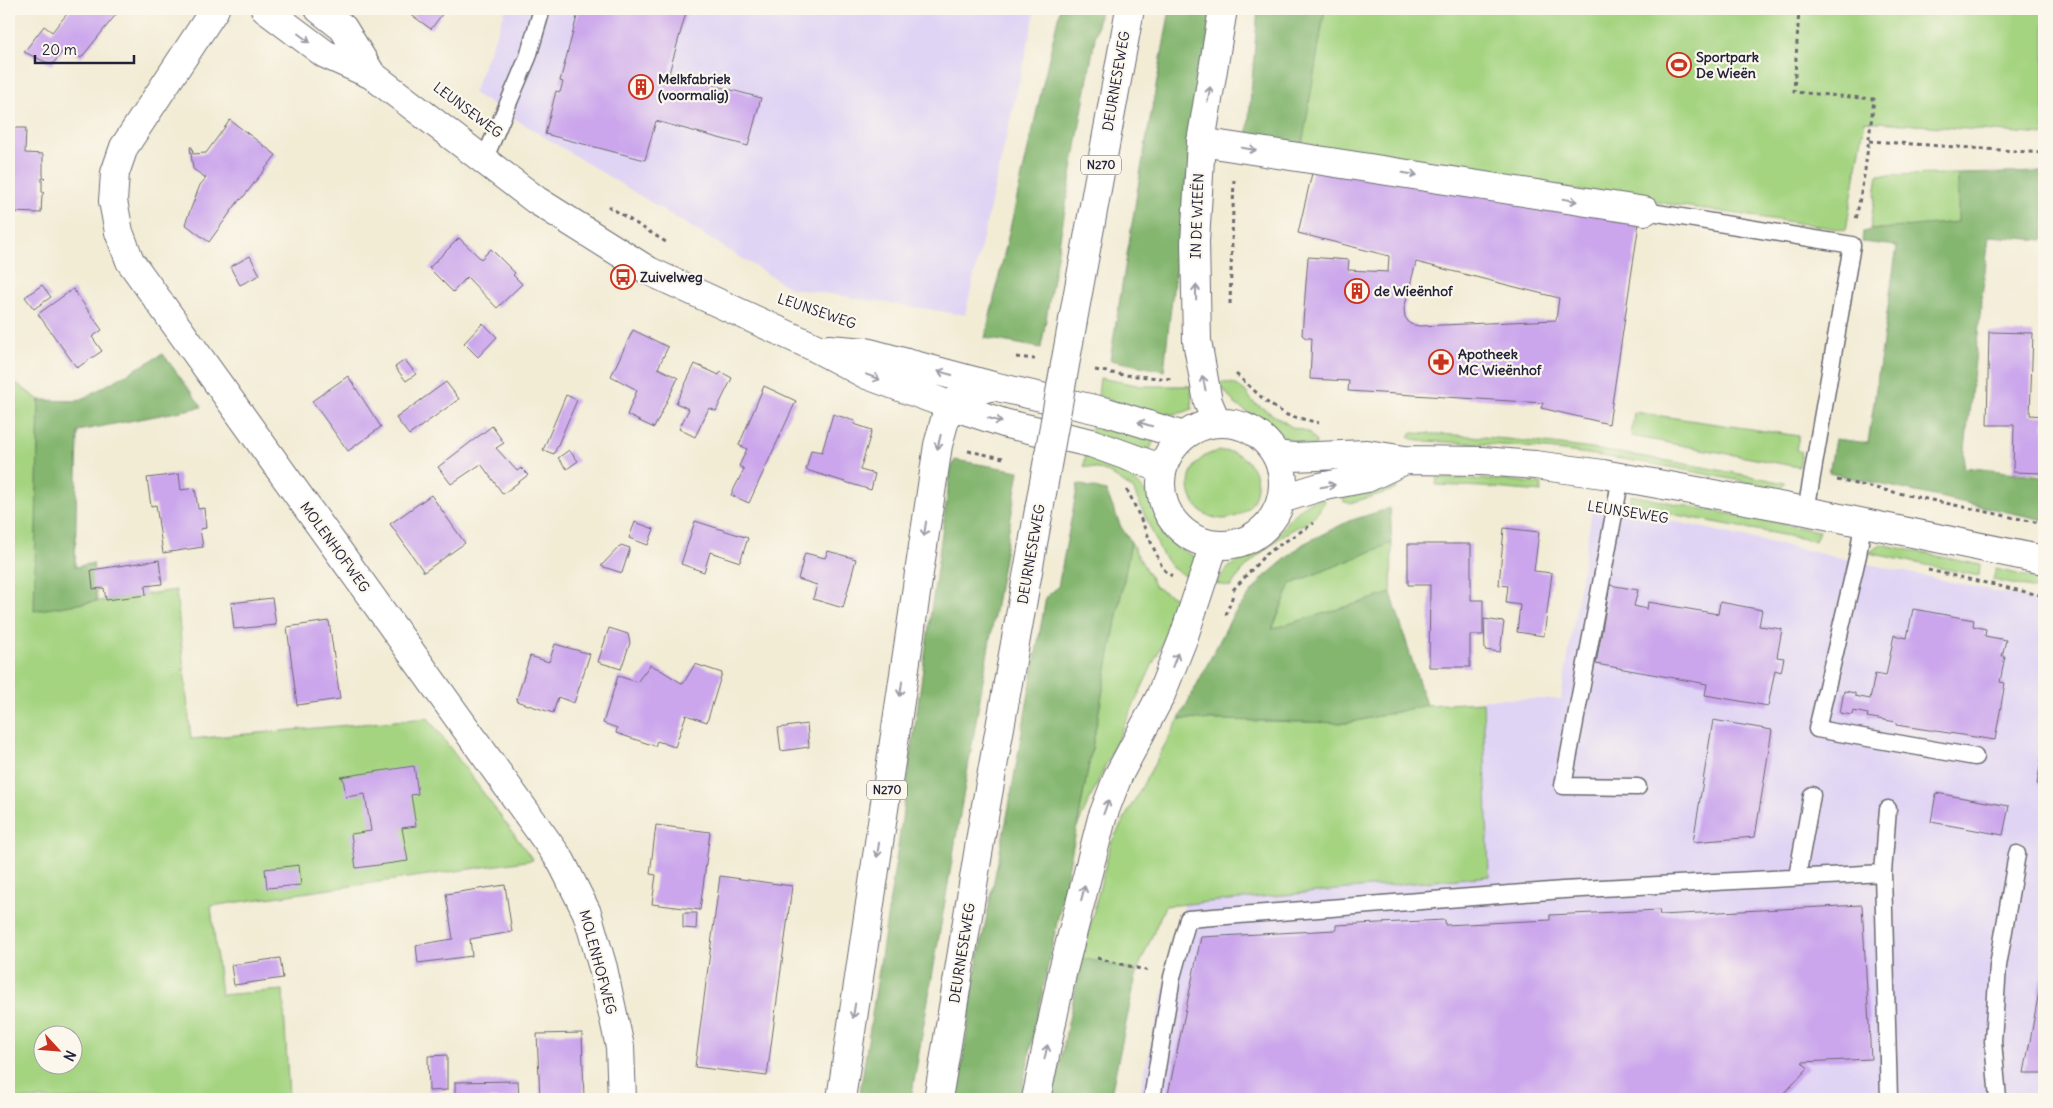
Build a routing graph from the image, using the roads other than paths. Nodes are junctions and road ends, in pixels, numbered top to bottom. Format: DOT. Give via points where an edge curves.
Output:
graph roads {
  1 [pos="215,9"];
  2 [pos="265,9"];
  3 [pos="319,9"];
  4 [pos="542,9"];
  5 [pos="1130,9"];
  6 [pos="1223,9"];
  7 [pos="372,75"];
  8 [pos="1201,142"];
  9 [pos="484,160"];
  10 [pos="1645,211"];
  11 [pos="814,347"];
  12 [pos="992,386"];
  13 [pos="949,405"];
  14 [pos="1217,423"];
  15 [pos="1184,436"];
  16 [pos="1276,455"];
  17 [pos="1406,460"];
  18 [pos="1163,469"];
  19 [pos="1620,477"];
  20 [pos="1282,499"];
  21 [pos="1806,511"];
  22 [pos="1863,523"];
  23 [pos="1214,545"];
  24 [pos="2044,560"];
  25 [pos="1975,757"];
  26 [pos="1638,787"];
  27 [pos="1812,795"];
  28 [pos="1888,808"];
  29 [pos="2017,854"];
  30 [pos="1883,873"];
  31 [pos="1797,877"];
  32 [pos="622,1099"];
  33 [pos="841,1099"];
  34 [pos="938,1099"];
  35 [pos="1036,1099"];
  36 [pos="1152,1099"];
  37 [pos="1888,1099"];
  38 [pos="1998,1099"];
  1 -- 32 [label="main road, MOLENHOFWEG" via="124,147 115,174 113,201 119,232 130,261 561,861 587,914 603,968 620,1047"];
  2 -- 7 [label="main road, LEUNSEWEG, one-way" via="324,54"];
  3 -- 7 [label="main road, LEUNSEWEG" via="343,28"];
  4 -- 9 [label="lane" via="528,57"];
  5 -- 34 [label="main road, DEURNESEWEG / N270, bridge" via="985,811"];
  8 -- 6 [label="main road, IN DE WIEËN, one-way"];
  7 -- 9 [label="main road, LEUNSEWEG"];
  8 -- 10 [label="main road, one-way"];
  14 -- 8 [label="main road, IN DE WIEËN, one-way" via="1208,402 1197,341 1195,250"];
  9 -- 11 [label="main road, LEUNSEWEG" via="536,200 649,270"];
  10 -- 21 [label="lane" via="1852,245"];
  12 -- 11 [label="main road, LEUNSEWEG, one-way" via="866,352"];
  11 -- 13 [label="main road, LEUNSEWEG, one-way" via="867,375"];
  12 -- 13 [label="main road" via="968,393"];
  15 -- 12 [label="main road, LEUNSEWEG, one-way" via="1107,412"];
  13 -- 18 [label="main road, LEUNSEWEG, one-way" via="1007,424 1091,443"];
  13 -- 33 [label="main road, N270, one-way" via="938,445"];
  14 -- 15 [label="main road" via="1202,426"];
  14 -- 16 [label="main road" via="1237,424 1256,433"];
  15 -- 18 [label="main road" via="1170,451"];
  16 -- 17 [label="main road" via="1367,454"];
  16 -- 20 [label="main road" via="1283,477"];
  17 -- 19 [label="main road" via="1535,464"];
  20 -- 17 [label="main road, one-way" via="1320,487 1367,478"];
  18 -- 23 [label="main road" via="1161,493 1170,515 1188,535"];
  19 -- 21 [label="main road"];
  19 -- 26 [label="lane" via="1563,786"];
  20 -- 23 [label="main road" via="1268,524 1257,534 1229,545"];
  21 -- 22 [label="main road"];
  22 -- 24 [label="main road"];
  22 -- 25 [label="lane" via="1817,729"];
  35 -- 23 [label="main road, one-way" via="1062,974 1102,818 1118,776 1160,697"];
  27 -- 31 [label="lane"];
  28 -- 30 [label="lane"];
  29 -- 38 [label="lane" via="1998,966 1993,1040"];
  30 -- 31 [label="lane"];
  30 -- 37 [label="lane"];
  31 -- 36 [label="lane" via="1563,890 1188,919 1172,977"];
}
